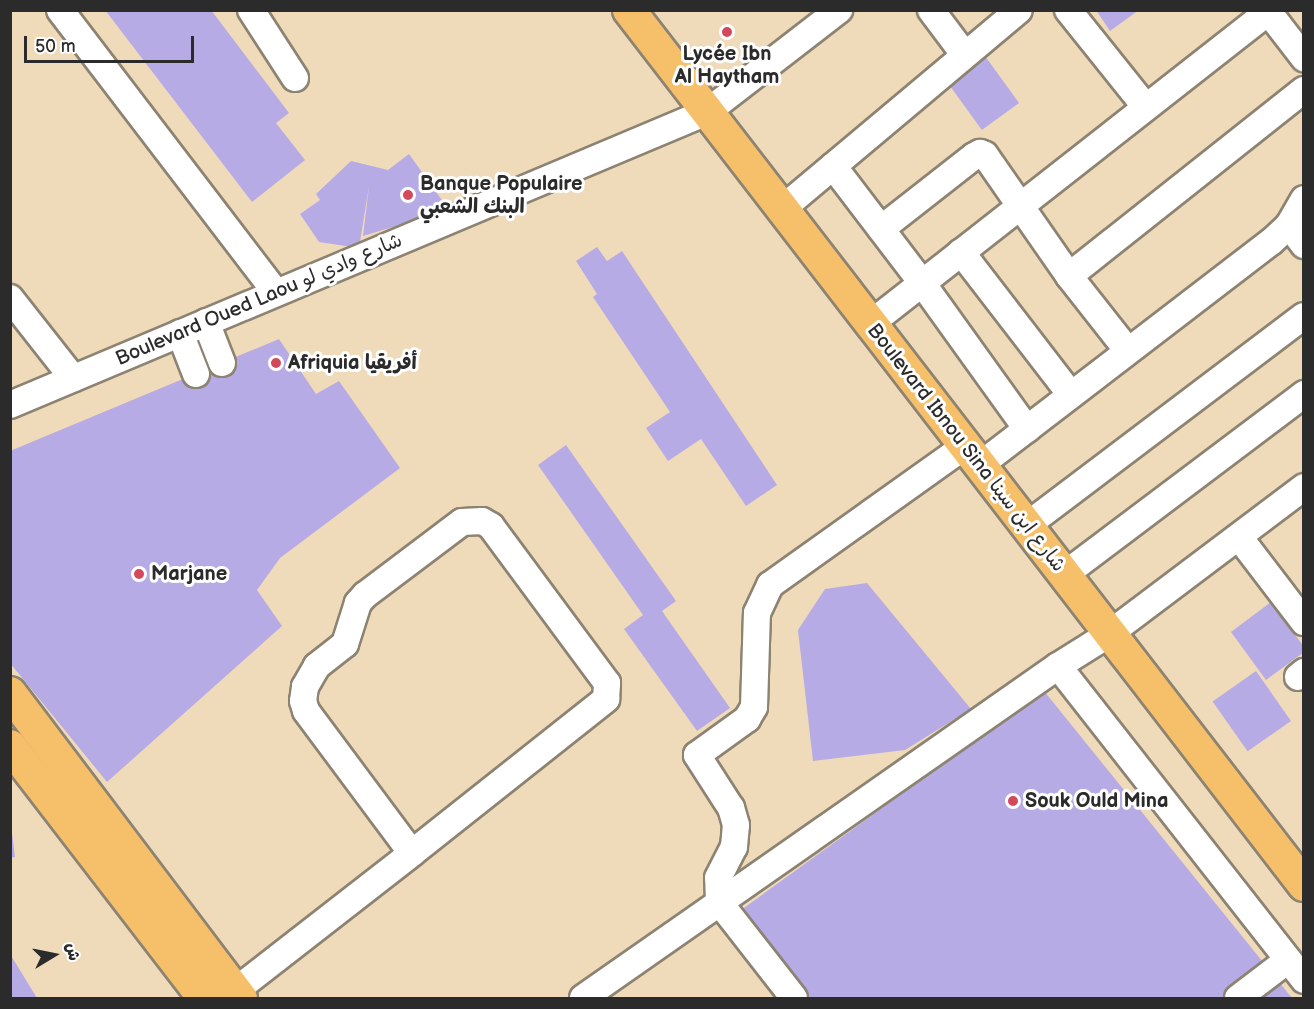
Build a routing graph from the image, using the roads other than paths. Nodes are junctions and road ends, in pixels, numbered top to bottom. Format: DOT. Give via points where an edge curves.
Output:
graph roads {
  1 [pos="60,10"];
  2 [pos="251,10"];
  3 [pos="629,10"];
  4 [pos="839,10"];
  5 [pos="931,10"];
  6 [pos="1019,10"];
  7 [pos="1068,10"];
  8 [pos="1267,11"];
  9 [pos="964,54"];
  10 [pos="1304,58"];
  11 [pos="295,78"];
  12 [pos="1304,90"];
  13 [pos="1145,106"];
  14 [pos="707,112"];
  15 [pos="833,166"];
  16 [pos="1304,199"];
  17 [pos="1020,207"];
  18 [pos="782,209"];
  19 [pos="881,229"];
  20 [pos="1296,235"];
  21 [pos="961,252"];
  22 [pos="1070,276"];
  23 [pos="922,283"];
  24 [pos="276,293"];
  25 [pos="10,298"];
  26 [pos="1304,316"];
  27 [pos="206,322"];
  28 [pos="870,324"];
  29 [pos="180,333"];
  30 [pos="1128,351"];
  31 [pos="222,363"];
  32 [pos="196,374"];
  33 [pos="73,378"];
  34 [pos="1304,394"];
  35 [pos="1071,395"];
  36 [pos="10,405"];
  37 [pos="1027,429"];
  38 [pos="972,455"];
  39 [pos="1304,487"];
  40 [pos="1026,526"];
  41 [pos="1239,537"];
  42 [pos="1064,575"];
  43 [pos="1304,622"];
  44 [pos="1109,634"];
  45 [pos="1058,666"];
  46 [pos="10,693"];
  47 [pos="13,752"];
  48 [pos="77,780"];
  49 [pos="49,796"];
  50 [pos="412,854"];
  51 [pos="1304,885"];
  52 [pos="719,902"];
  53 [pos="1288,960"];
  54 [pos="1304,980"];
  55 [pos="238,995"];
  56 [pos="204,999"];
  57 [pos="583,999"];
  58 [pos="794,999"];
  59 [pos="1238,999"];
  1 -- 24 [label="street"];
  2 -- 11 [label="street"];
  3 -- 14 [label="main road, Boulevard Ibnou Sina شارع ابن سينا"];
  4 -- 14 [label="street, Boulevard Oued Laou شارع وادي لو"];
  5 -- 9 [label="street"];
  6 -- 9 [label="street"];
  7 -- 13 [label="street"];
  8 -- 10 [label="street"];
  8 -- 13 [label="street"];
  9 -- 15 [label="street"];
  12 -- 22 [label="street"];
  13 -- 17 [label="street"];
  14 -- 18 [label="main road, Boulevard Ibnou Sina شارع ابن سينا"];
  14 -- 24 [label="street, Boulevard Oued Laou شارع وادي لو"];
  15 -- 18 [label="street"];
  15 -- 19 [label="street"];
  16 -- 20 [label="street"];
  17 -- 19 [label="street" via="980,153"];
  17 -- 21 [label="street"];
  17 -- 22 [label="street"];
  18 -- 28 [label="main road, Boulevard Ibnou Sina شارع ابن سينا"];
  19 -- 23 [label="street"];
  20 -- 30 [label="street" via="1271,242"];
  21 -- 23 [label="street"];
  21 -- 35 [label="street"];
  22 -- 30 [label="street"];
  23 -- 28 [label="street"];
  23 -- 37 [label="street"];
  24 -- 27 [label="street, Boulevard Oued Laou شارع وادي لو"];
  25 -- 33 [label="street"];
  26 -- 40 [label="street"];
  27 -- 29 [label="street, Boulevard Oued Laou شارع وادي لو"];
  27 -- 31 [label="street"];
  28 -- 38 [label="main road, Boulevard Ibnou Sina شارع ابن سينا"];
  29 -- 32 [label="street"];
  29 -- 33 [label="street, Boulevard Oued Laou شارع وادي لو"];
  30 -- 35 [label="street"];
  33 -- 36 [label="street, Boulevard Oued Laou شارع وادي لو"];
  34 -- 42 [label="street"];
  35 -- 37 [label="street"];
  37 -- 38 [label="street"];
  38 -- 40 [label="main road, Boulevard Ibnou Sina شارع ابن سينا"];
  38 -- 52 [label="street" via="770,585 762,599 757,614 754,707 747,719 697,755 731,808 736,825 734,847 718,878"];
  39 -- 41 [label="street"];
  40 -- 42 [label="main road, Boulevard Ibnou Sina شارع ابن سينا"];
  41 -- 43 [label="street"];
  41 -- 44 [label="street"];
  42 -- 44 [label="main road, Boulevard Ibnou Sina شارع ابن سينا"];
  44 -- 45 [label="street"];
  44 -- 51 [label="main road, Boulevard Ibnou Sina شارع ابن سينا"];
  45 -- 52 [label="street"];
  45 -- 53 [label="street"];
  46 -- 48 [label="main road"];
  47 -- 49 [label="main road"];
  48 -- 49 [label="main road"];
  48 -- 55 [label="main road"];
  49 -- 56 [label="main road"];
  50 -- 50 [label="street" via="600,705 607,692 607,683 492,526 482,521 462,522 364,595 345,644 317,666 305,687 306,711"];
  50 -- 55 [label="street"];
  52 -- 57 [label="street"];
  52 -- 58 [label="street"];
  53 -- 54 [label="street"];
  53 -- 59 [label="street"];
}
